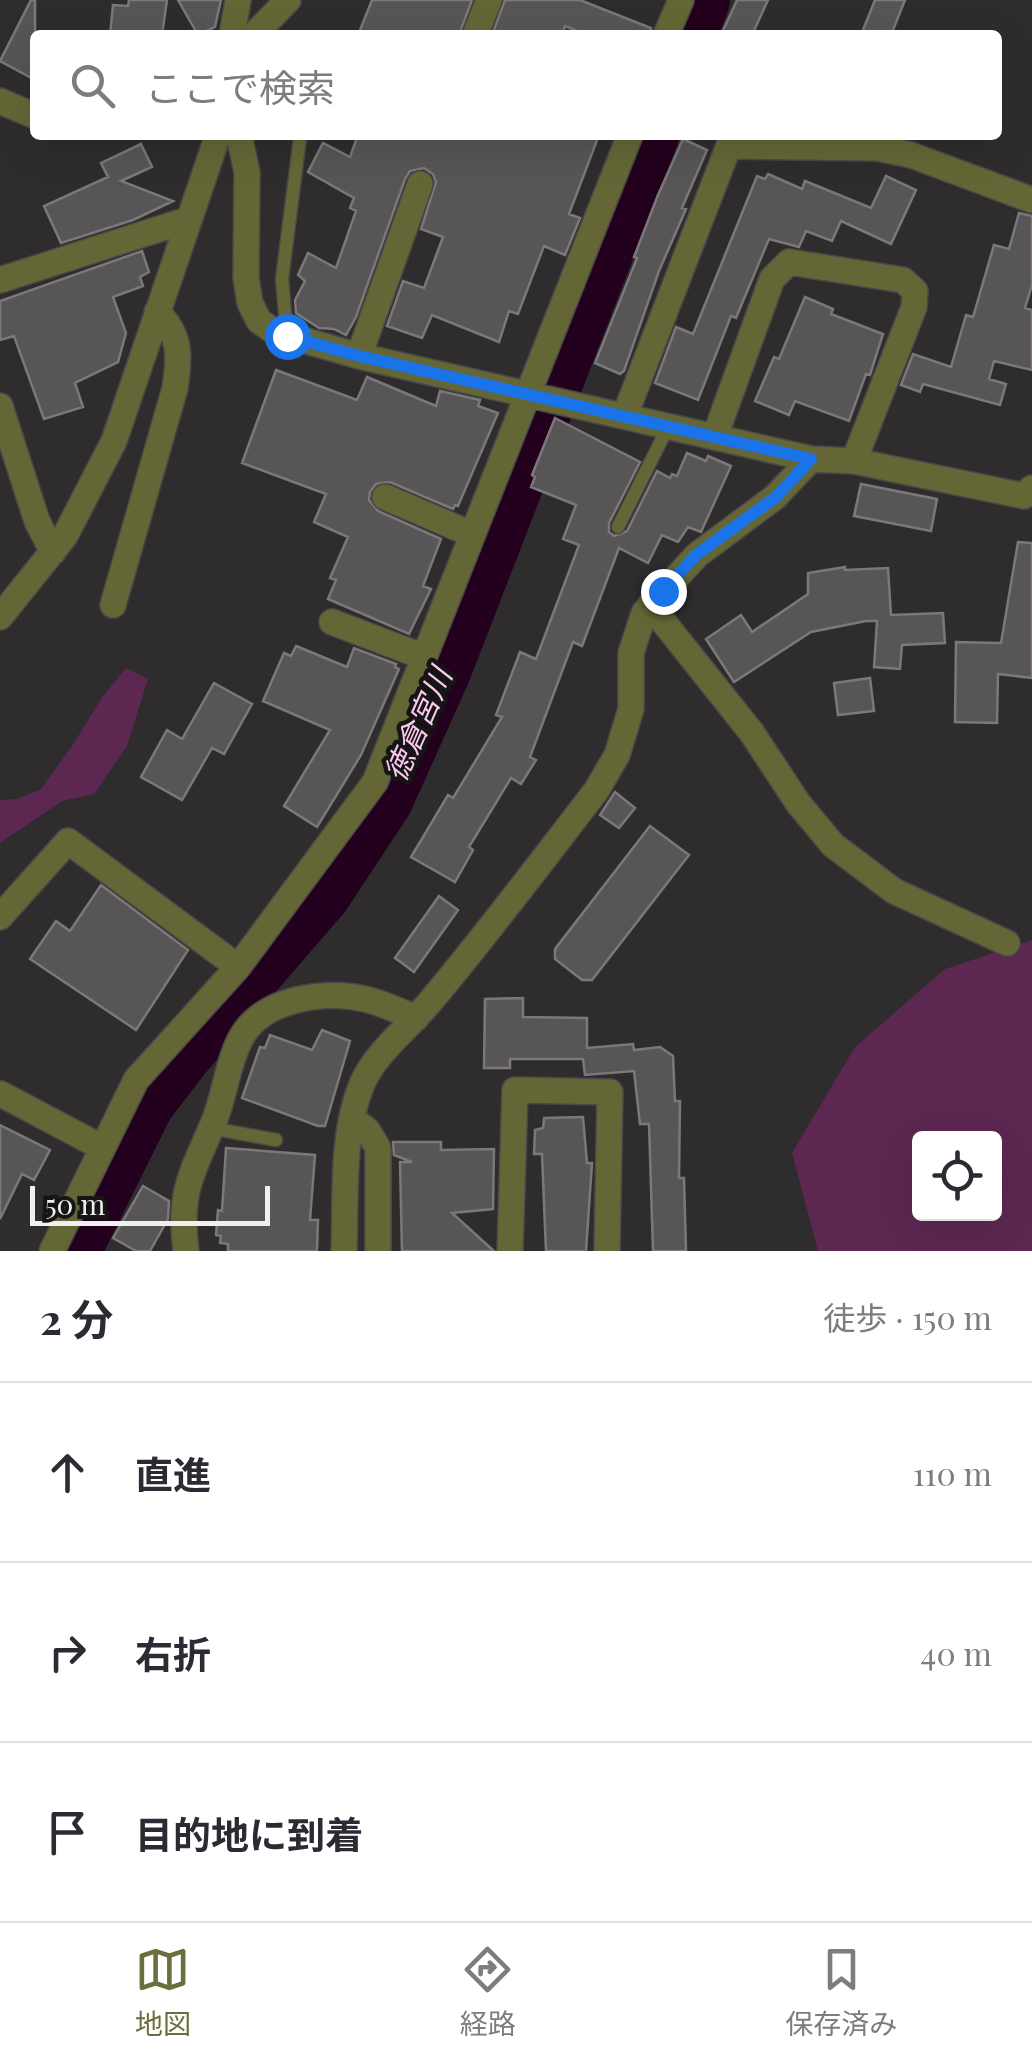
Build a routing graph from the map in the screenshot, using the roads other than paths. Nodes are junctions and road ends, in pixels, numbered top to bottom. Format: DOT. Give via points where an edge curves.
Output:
graph roads {
  1 [pos="238,0"];
  2 [pos="288,0"];
  3 [pos="489,0"];
  4 [pos="674,2"];
  5 [pos="233,30"];
  6 [pos="259,30"];
  7 [pos="477,30"];
  8 [pos="667,30"];
  9 [pos="0,101"];
  10 [pos="30,114"];
  11 [pos="216,140"];
  12 [pos="240,140"];
  13 [pos="300,140"];
  14 [pos="628,140"];
  15 [pos="731,140"];
  16 [pos="420,184"];
  17 [pos="1032,200"];
  18 [pos="187,220"];
  19 [pos="0,280"];
  20 [pos="156,312"];
  21 [pos="287,336"];
  22 [pos="359,356"];
  23 [pos="527,394"];
  24 [pos="0,406"];
  25 [pos="625,415"];
  26 [pos="669,426"];
  27 [pos="715,436"];
  28 [pos="811,459"];
  29 [pos="854,461"];
  30 [pos="1032,488"];
  31 [pos="385,497"];
  32 [pos="618,528"];
  33 [pos="471,534"];
  34 [pos="53,552"];
  35 [pos="113,605"];
  36 [pos="650,606"];
  37 [pos="0,617"];
  38 [pos="332,622"];
  39 [pos="424,656"];
  40 [pos="0,917"];
  41 [pos="1007,943"];
  42 [pos="238,967"];
  43 [pos="416,1018"];
  44 [pos="2,1094"];
  45 [pos="353,1119"];
  46 [pos="210,1128"];
  47 [pos="276,1140"];
  48 [pos="101,1147"];
  49 [pos="52,1251"];
  50 [pos="186,1251"];
  51 [pos="344,1251"];
  52 [pos="378,1251"];
  53 [pos="510,1251"];
  54 [pos="608,1251"];
  1 -- 5 [label="street"];
  2 -- 6 [label="street"];
  3 -- 7 [label="street"];
  4 -- 8 [label="street"];
  9 -- 10 [label="street"];
  11 -- 18 [label="street"];
  12 -- 21 [label="street" via="250,304 259,321"];
  13 -- 21 [label="lane" via="282,279"];
  14 -- 23 [label="street"];
  15 -- 17 [label="street" via="877,148"];
  15 -- 25 [label="street"];
  16 -- 22 [label="street"];
  18 -- 19 [label="street"];
  18 -- 20 [label="street"];
  20 -- 34 [label="street" via="114,441"];
  20 -- 35 [label="street" via="172,326 180,352 175,388"];
  21 -- 22 [label="street"];
  22 -- 23 [label="street"];
  23 -- 25 [label="street"];
  23 -- 33 [label="street"];
  24 -- 34 [label="street"];
  25 -- 26 [label="street"];
  26 -- 27 [label="street"];
  26 -- 32 [label="lane"];
  27 -- 28 [label="street"];
  27 -- 29 [label="street" via="780,268 789,262 902,280 914,290 914,307"];
  28 -- 29 [label="street"];
  28 -- 36 [label="street" via="776,497 696,555"];
  29 -- 30 [label="street" via="1008,494 1024,496"];
  31 -- 33 [label="street"];
  33 -- 39 [label="street"];
  34 -- 37 [label="street"];
  36 -- 41 [label="street" via="832,846 894,891"];
  36 -- 43 [label="street" via="631,653 630,709 617,755 596,791"];
  38 -- 39 [label="street"];
  39 -- 42 [label="street" via="375,782"];
  40 -- 42 [label="street" via="68,842"];
  42 -- 48 [label="street" via="136,1080"];
  43 -- 45 [label="street" via="362,1083"];
  43 -- 46 [label="street" via="362,998 327,996 261,1014 239,1042"];
  44 -- 48 [label="street"];
  45 -- 51 [label="street"];
  45 -- 52 [label="street" via="378,1148"];
  46 -- 47 [label="lane"];
  46 -- 50 [label="street" via="187,1182 181,1219"];
  48 -- 49 [label="street"];
  53 -- 54 [label="street" via="515,1090 610,1092"];
}
